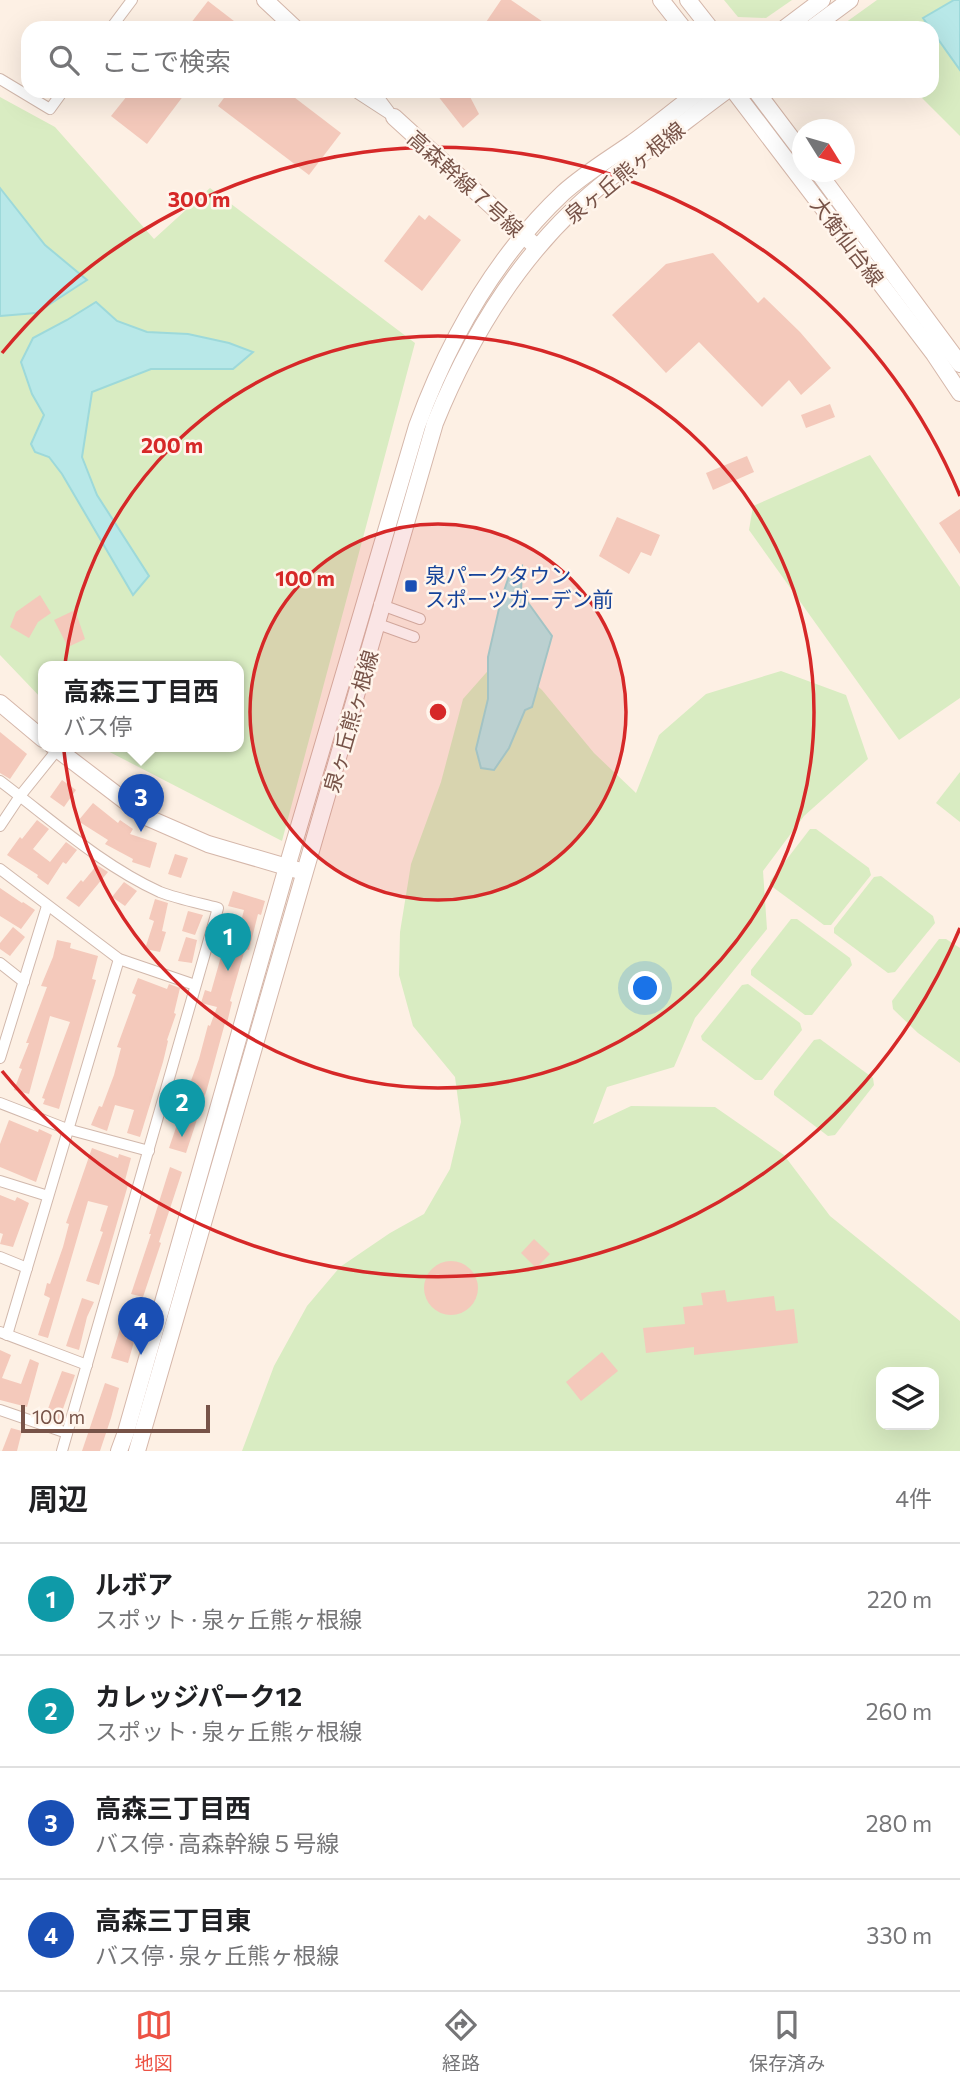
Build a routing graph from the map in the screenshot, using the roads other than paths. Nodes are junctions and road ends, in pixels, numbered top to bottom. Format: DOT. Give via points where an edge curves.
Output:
graph roads {
  1 [pos="132,0"];
  2 [pos="265,0"];
  3 [pos="661,0"];
  4 [pos="688,0"];
  5 [pos="822,0"];
  6 [pos="850,0"];
  7 [pos="116,21"];
  8 [pos="288,21"];
  9 [pos="678,21"];
  10 [pos="704,21"];
  11 [pos="794,21"];
  12 [pos="821,21"];
  13 [pos="0,79"];
  14 [pos="21,92"];
  15 [pos="32,98"];
  16 [pos="58,98"];
  17 [pos="365,98"];
  18 [pos="379,98"];
  19 [pos="690,98"];
  20 [pos="717,98"];
  21 [pos="739,98"];
  22 [pos="761,98"];
  23 [pos="394,117"];
  24 [pos="792,138"];
  25 [pos="825,182"];
  26 [pos="525,236"];
  27 [pos="538,248"];
  28 [pos="960,365"];
  29 [pos="960,393"];
  30 [pos="366,601"];
  31 [pos="383,605"];
  32 [pos="420,619"];
  33 [pos="377,624"];
  34 [pos="414,637"];
  35 [pos="0,703"];
  36 [pos="38,734"];
  37 [pos="52,752"];
  38 [pos="60,752"];
  39 [pos="0,781"];
  40 [pos="20,796"];
  41 [pos="0,826"];
  42 [pos="287,867"];
  43 [pos="0,869"];
  44 [pos="306,872"];
  45 [pos="47,906"];
  46 [pos="119,959"];
  47 [pos="0,963"];
  48 [pos="24,982"];
  49 [pos="195,985"];
  50 [pos="1,1052"];
  51 [pos="0,1103"];
  52 [pos="67,1129"];
  53 [pos="149,1151"];
  54 [pos="0,1181"];
  55 [pos="48,1196"];
  56 [pos="0,1257"];
  57 [pos="27,1268"];
  58 [pos="4,1333"];
  59 [pos="88,1365"];
  60 [pos="0,1410"];
  61 [pos="67,1433"];
  62 [pos="62,1451"];
  63 [pos="119,1451"];
  64 [pos="137,1451"];
  1 -- 7 [label="street"];
  2 -- 8 [label="main road"];
  3 -- 9 [label="main road"];
  4 -- 10 [label="main road"];
  5 -- 11 [label="main road"];
  6 -- 12 [label="main road"];
  13 -- 14 [label="street"];
  15 -- 16 [label="street" via="50,109"];
  17 -- 23 [label="street, 高森幹線７号線"];
  18 -- 23 [label="street, 高森幹線７号線"];
  19 -- 26 [label="main road, 泉ヶ丘熊ヶ根線" via="583,177"];
  20 -- 27 [label="main road, 泉ヶ丘熊ヶ根線" via="606,181"];
  21 -- 29 [label="main road, 大衡仙台線"];
  22 -- 24 [label="main road"];
  23 -- 26 [label="main road, 高森幹線７号線"];
  25 -- 28 [label="main road, 大衡仙台線"];
  26 -- 27 [label="main road, 高森幹線７号線"];
  26 -- 30 [label="main road, 泉ヶ丘熊ヶ根線" via="480,293 430,389"];
  27 -- 31 [label="main road, 泉ヶ丘熊ヶ根線" via="487,317 450,385"];
  30 -- 31 [label="street"];
  30 -- 42 [label="main road, 泉ヶ丘熊ヶ根線"];
  31 -- 32 [label="street"];
  31 -- 33 [label="main road, 泉ヶ丘熊ヶ根線"];
  33 -- 34 [label="street"];
  33 -- 44 [label="main road, 泉ヶ丘熊ヶ根線"];
  35 -- 36 [label="main road"];
  37 -- 40 [label="street"];
  38 -- 42 [label="main road" via="146,817 208,844"];
  39 -- 40 [label="street"];
  40 -- 41 [label="street"];
  40 -- 49 [label="street" via="133,878 163,893 218,908"];
  42 -- 44 [label="main road"];
  42 -- 63 [label="main road, 泉ヶ丘熊ヶ根線"];
  43 -- 45 [label="street"];
  44 -- 64 [label="main road, 泉ヶ丘熊ヶ根線"];
  45 -- 46 [label="street"];
  45 -- 48 [label="street"];
  46 -- 49 [label="street"];
  46 -- 52 [label="street"];
  47 -- 48 [label="street"];
  48 -- 50 [label="street"];
  49 -- 53 [label="street"];
  51 -- 52 [label="street"];
  52 -- 53 [label="street"];
  52 -- 55 [label="street"];
  53 -- 59 [label="street"];
  54 -- 55 [label="street"];
  55 -- 57 [label="street"];
  56 -- 57 [label="street"];
  57 -- 58 [label="street"];
  58 -- 59 [label="street"];
  59 -- 61 [label="street"];
  60 -- 61 [label="street"];
  61 -- 62 [label="street"];
}
